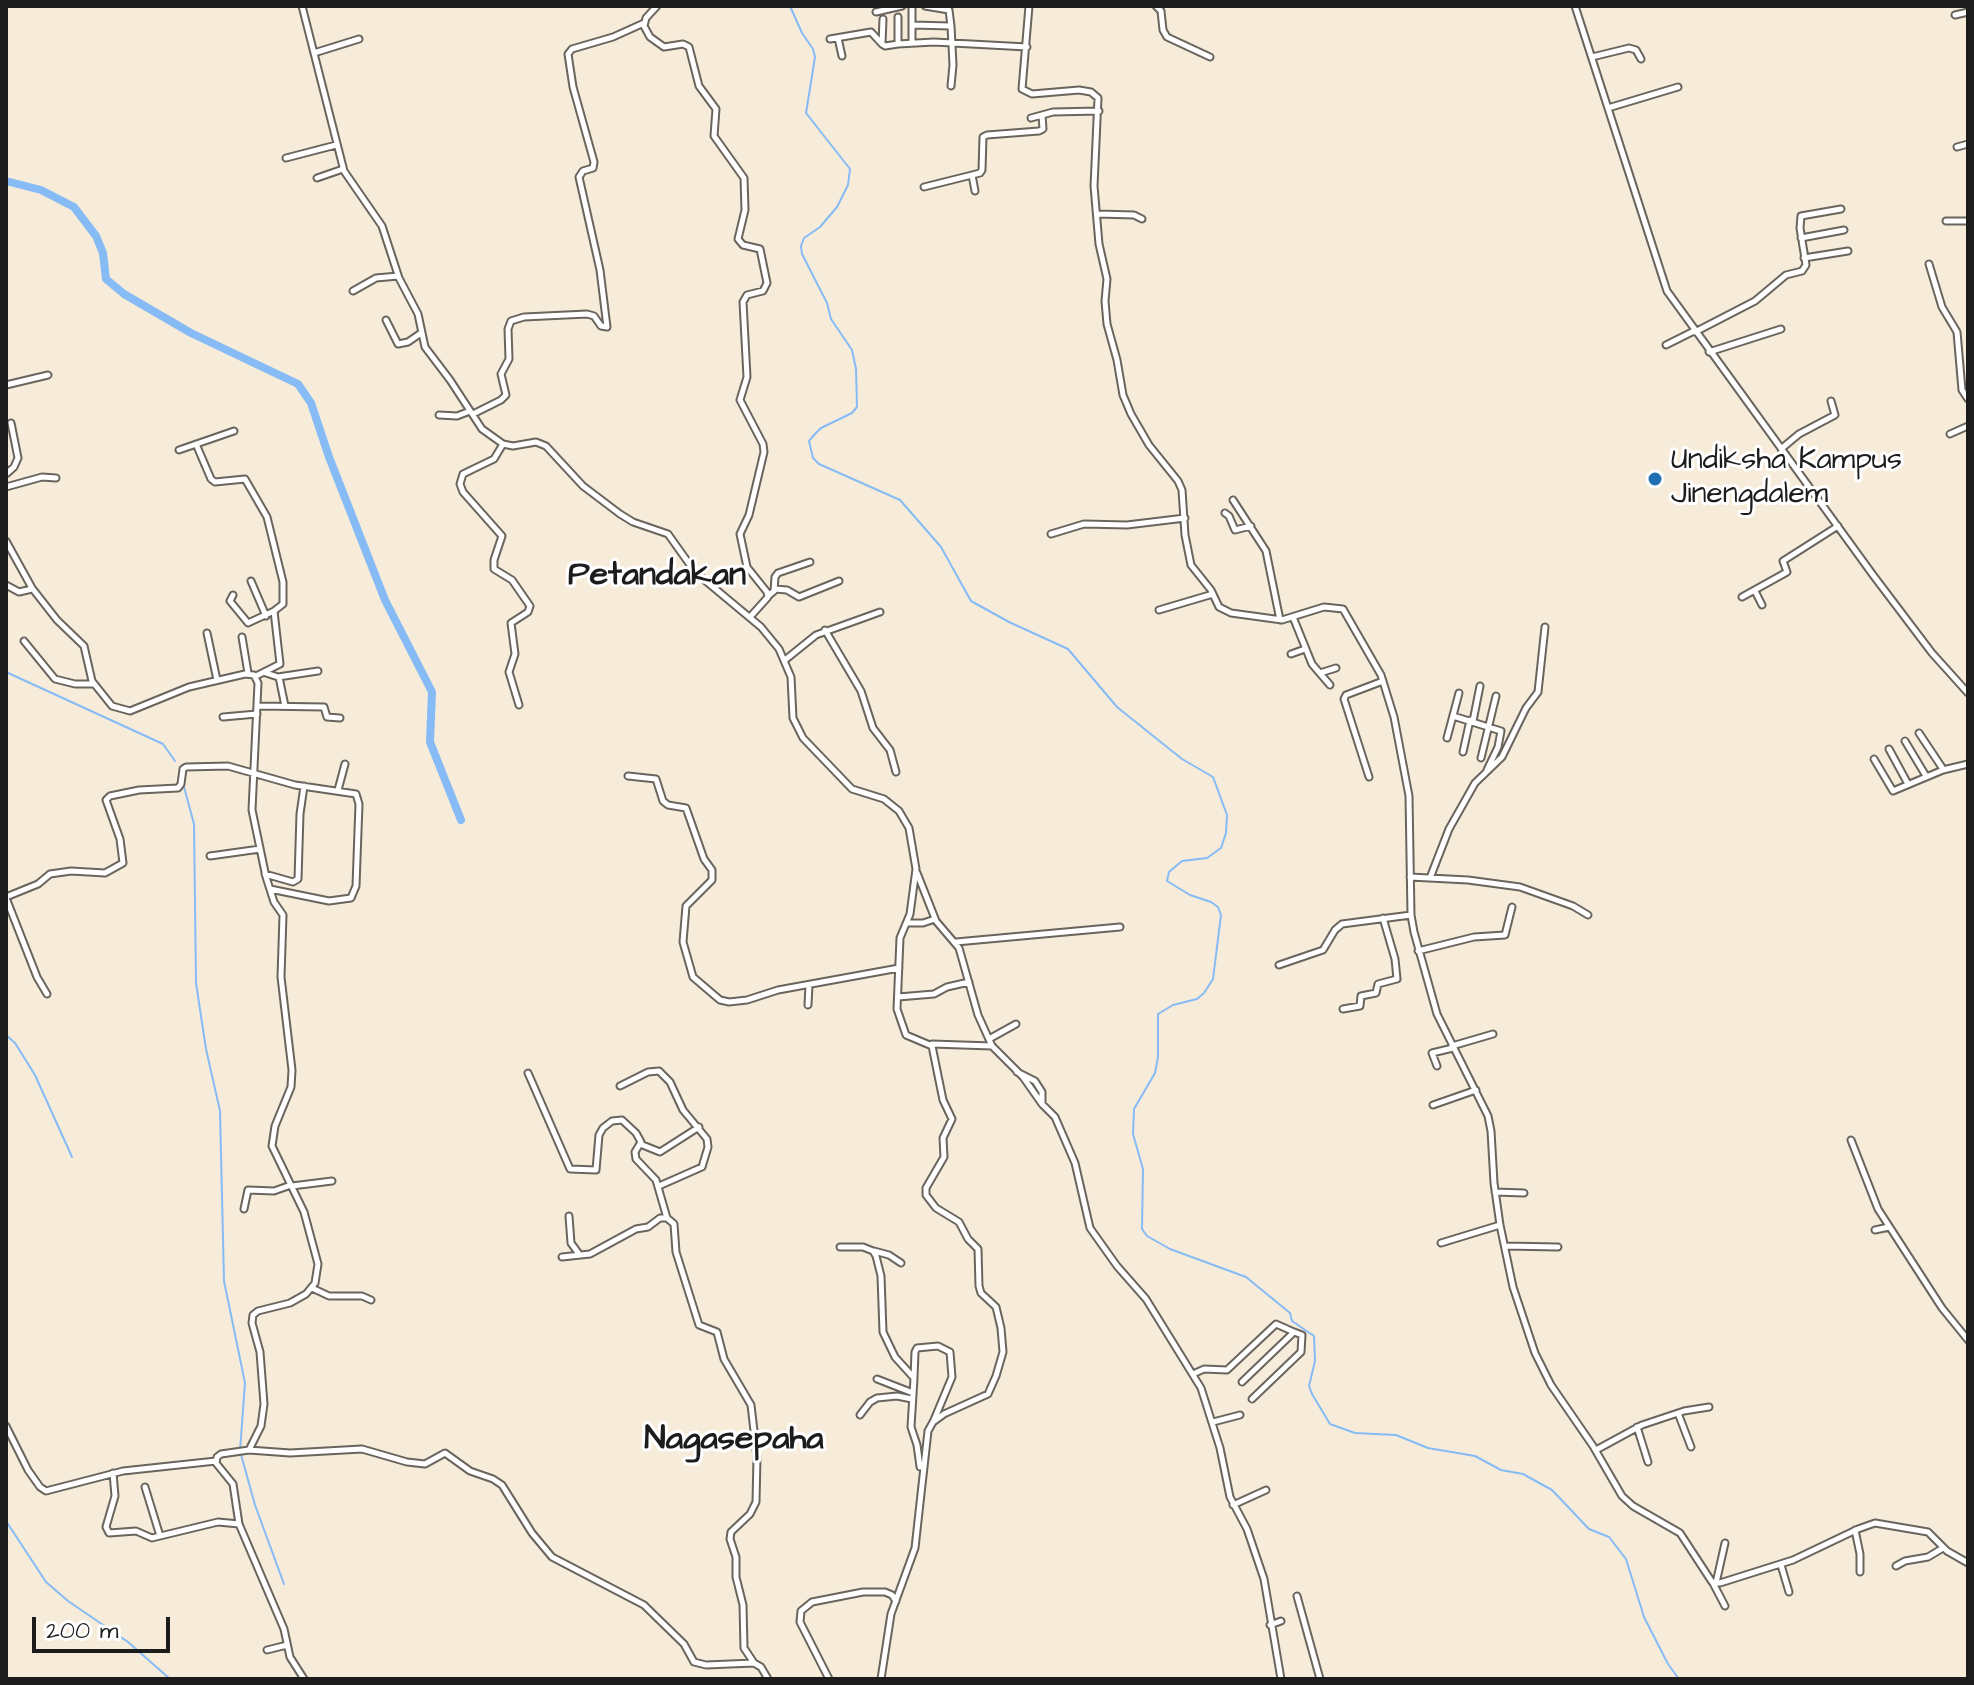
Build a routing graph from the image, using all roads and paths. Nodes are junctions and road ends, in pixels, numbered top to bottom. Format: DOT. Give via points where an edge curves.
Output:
graph roads {
  1 [pos="302,6"];
  2 [pos="657,6"];
  3 [pos="902,6"];
  4 [pos="912,6"];
  5 [pos="925,6"];
  6 [pos="1029,6"];
  7 [pos="1156,6"];
  8 [pos="1575,6"];
  9 [pos="876,12"];
  10 [pos="1968,12"];
  11 [pos="1955,15"];
  12 [pos="898,17"];
  13 [pos="883,19"];
  14 [pos="644,23"];
  15 [pos="912,25"];
  16 [pos="951,26"];
  17 [pos="838,38"];
  18 [pos="359,39"];
  19 [pos="830,39"];
  20 [pos="951,42"];
  21 [pos="912,43"];
  22 [pos="882,44"];
  23 [pos="898,44"];
  24 [pos="1027,47"];
  25 [pos="314,53"];
  26 [pos="842,56"];
  27 [pos="1210,57"];
  28 [pos="1592,57"];
  29 [pos="1641,59"];
  30 [pos="951,86"];
  31 [pos="1678,87"];
  32 [pos="1608,108"];
  33 [pos="1099,111"];
  34 [pos="1042,115"];
  35 [pos="1031,118"];
  36 [pos="1968,144"];
  37 [pos="336,145"];
  38 [pos="1957,147"];
  39 [pos="286,158"];
  40 [pos="343,169"];
  41 [pos="972,175"];
  42 [pos="317,178"];
  43 [pos="924,187"];
  44 [pos="975,191"];
  45 [pos="1841,209"];
  46 [pos="1098,214"];
  47 [pos="1142,219"];
  48 [pos="1946,221"];
  49 [pos="1968,221"];
  50 [pos="1844,230"];
  51 [pos="1801,238"];
  52 [pos="1848,251"];
  53 [pos="1804,258"];
  54 [pos="1929,264"];
  55 [pos="398,276"];
  56 [pos="353,291"];
  57 [pos="386,320"];
  58 [pos="1781,329"];
  59 [pos="1695,332"];
  60 [pos="421,333"];
  61 [pos="1666,345"];
  62 [pos="1709,352"];
  63 [pos="48,375"];
  64 [pos="6,385"];
  65 [pos="1968,399"];
  66 [pos="1831,401"];
  67 [pos="472,413"];
  68 [pos="439,415"];
  69 [pos="11,423"];
  70 [pos="1968,426"];
  71 [pos="234,431"];
  72 [pos="1950,434"];
  73 [pos="196,444"];
  74 [pos="503,444"];
  75 [pos="1781,449"];
  76 [pos="179,450"];
  77 [pos="6,474"];
  78 [pos="56,478"];
  79 [pos="6,487"];
  80 [pos="1233,500"];
  81 [pos="1225,513"];
  82 [pos="1185,518"];
  83 [pos="1252,526"];
  84 [pos="1838,526"];
  85 [pos="1051,534"];
  86 [pos="6,541"];
  87 [pos="810,562"];
  88 [pos="251,581"];
  89 [pos="839,581"];
  90 [pos="6,585"];
  91 [pos="32,589"];
  92 [pos="775,589"];
  93 [pos="1755,591"];
  94 [pos="1213,594"];
  95 [pos="233,595"];
  96 [pos="768,596"];
  97 [pos="1742,597"];
  98 [pos="1762,605"];
  99 [pos="1159,610"];
  100 [pos="274,611"];
  101 [pos="880,612"];
  102 [pos="266,616"];
  103 [pos="750,617"];
  104 [pos="1293,617"];
  105 [pos="1280,620"];
  106 [pos="1545,627"];
  107 [pos="825,630"];
  108 [pos="207,633"];
  109 [pos="242,637"];
  110 [pos="24,641"];
  111 [pos="1305,649"];
  112 [pos="1291,654"];
  113 [pos="785,660"];
  114 [pos="1336,668"];
  115 [pos="318,671"];
  116 [pos="248,673"];
  117 [pos="265,673"];
  118 [pos="1320,673"];
  119 [pos="256,676"];
  120 [pos="279,677"];
  121 [pos="217,680"];
  122 [pos="1383,681"];
  123 [pos="93,684"];
  124 [pos="1330,685"];
  125 [pos="1480,686"];
  126 [pos="1459,693"];
  127 [pos="1968,693"];
  128 [pos="1496,696"];
  129 [pos="519,705"];
  130 [pos="258,706"];
  131 [pos="285,706"];
  132 [pos="257,714"];
  133 [pos="1453,716"];
  134 [pos="223,717"];
  135 [pos="340,718"];
  136 [pos="1472,721"];
  137 [pos="1488,726"];
  138 [pos="1919,733"];
  139 [pos="1447,738"];
  140 [pos="1905,741"];
  141 [pos="1889,749"];
  142 [pos="1463,752"];
  143 [pos="1481,758"];
  144 [pos="1874,759"];
  145 [pos="345,764"];
  146 [pos="1968,764"];
  147 [pos="1943,770"];
  148 [pos="1486,771"];
  149 [pos="254,772"];
  150 [pos="896,772"];
  151 [pos="628,776"];
  152 [pos="1926,776"];
  153 [pos="1369,777"];
  154 [pos="1908,784"];
  155 [pos="304,786"];
  156 [pos="338,790"];
  157 [pos="260,849"];
  158 [pos="210,856"];
  159 [pos="916,869"];
  160 [pos="265,874"];
  161 [pos="1410,877"];
  162 [pos="1430,878"];
  163 [pos="270,889"];
  164 [pos="6,898"];
  165 [pos="1512,907"];
  166 [pos="1411,915"];
  167 [pos="1588,915"];
  168 [pos="1383,918"];
  169 [pos="935,919"];
  170 [pos="907,923"];
  171 [pos="1120,927"];
  172 [pos="956,942"];
  173 [pos="1418,951"];
  174 [pos="1279,965"];
  175 [pos="899,968"];
  176 [pos="969,982"];
  177 [pos="809,985"];
  178 [pos="47,994"];
  179 [pos="898,997"];
  180 [pos="808,1005"];
  181 [pos="1343,1009"];
  182 [pos="1449,1020"];
  183 [pos="1016,1024"];
  184 [pos="1442,1024"];
  185 [pos="1493,1034"];
  186 [pos="988,1039"];
  187 [pos="931,1044"];
  188 [pos="992,1046"];
  189 [pos="1452,1047"];
  190 [pos="1437,1066"];
  191 [pos="528,1073"];
  192 [pos="620,1086"];
  193 [pos="1476,1090"];
  194 [pos="1433,1105"];
  195 [pos="699,1127"];
  196 [pos="1851,1140"];
  197 [pos="640,1144"];
  198 [pos="332,1181"];
  199 [pos="292,1186"];
  200 [pos="659,1186"];
  201 [pos="1495,1192"];
  202 [pos="1524,1193"];
  203 [pos="244,1209"];
  204 [pos="569,1216"];
  205 [pos="667,1218"];
  206 [pos="1500,1225"];
  207 [pos="1890,1227"];
  208 [pos="1875,1230"];
  209 [pos="1441,1243"];
  210 [pos="1505,1246"];
  211 [pos="840,1247"];
  212 [pos="1558,1247"];
  213 [pos="873,1251"];
  214 [pos="580,1255"];
  215 [pos="562,1257"];
  216 [pos="901,1263"];
  217 [pos="312,1288"];
  218 [pos="371,1300"];
  219 [pos="1294,1332"];
  220 [pos="1968,1340"];
  221 [pos="1193,1374"];
  222 [pos="914,1378"];
  223 [pos="877,1379"];
  224 [pos="1242,1382"];
  225 [pos="913,1396"];
  226 [pos="1252,1399"];
  227 [pos="1709,1407"];
  228 [pos="1678,1413"];
  229 [pos="860,1415"];
  230 [pos="1240,1415"];
  231 [pos="933,1422"];
  232 [pos="1213,1422"];
  233 [pos="6,1426"];
  234 [pos="1637,1427"];
  235 [pos="1691,1447"];
  236 [pos="1596,1450"];
  237 [pos="243,1451"];
  238 [pos="216,1461"];
  239 [pos="1648,1462"];
  240 [pos="113,1473"];
  241 [pos="922,1480"];
  242 [pos="145,1487"];
  243 [pos="1266,1490"];
  244 [pos="1233,1505"];
  245 [pos="239,1524"];
  246 [pos="1855,1530"];
  247 [pos="160,1536"];
  248 [pos="1725,1543"];
  249 [pos="1943,1548"];
  250 [pos="1968,1563"];
  251 [pos="1781,1565"];
  252 [pos="1896,1566"];
  253 [pos="1860,1572"];
  254 [pos="1714,1582"];
  255 [pos="1789,1592"];
  256 [pos="1297,1596"];
  257 [pos="896,1601"];
  258 [pos="1725,1606"];
  259 [pos="1281,1621"];
  260 [pos="1270,1625"];
  261 [pos="287,1645"];
  262 [pos="267,1650"];
  263 [pos="754,1663"];
  264 [pos="304,1679"];
  265 [pos="768,1679"];
  266 [pos="829,1679"];
  267 [pos="881,1679"];
  268 [pos="1281,1679"];
  269 [pos="1320,1679"];
  1 -- 25 [label="street"];
  2 -- 14 [label="street"];
  3 -- 9 [label="street"];
  4 -- 15 [label="street"];
  5 -- 16 [label="street" via="949,10"];
  6 -- 24 [label="street"];
  7 -- 27 [label="street" via="1167,37"];
  8 -- 28 [label="street"];
  10 -- 11 [label="street"];
  12 -- 23 [label="street"];
  13 -- 22 [label="street"];
  14 -- 67 [label="street" via="568,54 594,162 593,168 579,173 579,180 607,327 581,313 511,321 509,359 501,374 506,395"];
  14 -- 96 [label="street" via="658,44 689,47 699,86 716,109 714,136 744,178 745,210 738,239 761,252 767,287 743,302 747,377 740,400 764,452 740,534 747,567"];
  15 -- 16 [label="street"];
  15 -- 21 [label="street"];
  16 -- 20 [label="street"];
  17 -- 19 [label="street"];
  17 -- 22 [label="street" via="871,32"];
  17 -- 26 [label="street"];
  18 -- 25 [label="street"];
  20 -- 21 [label="street"];
  20 -- 24 [label="street"];
  20 -- 30 [label="street"];
  21 -- 23 [label="street"];
  22 -- 23 [label="street"];
  24 -- 33 [label="street" via="1023,91 1086,91 1098,98"];
  25 -- 37 [label="street"];
  28 -- 29 [label="street" via="1629,48"];
  28 -- 32 [label="street"];
  31 -- 32 [label="street"];
  32 -- 59 [label="street" via="1664,285"];
  33 -- 34 [label="street"];
  33 -- 46 [label="street" via="1094,180"];
  34 -- 35 [label="street"];
  34 -- 41 [label="street" via="1039,131 985,136 982,172"];
  36 -- 38 [label="street"];
  37 -- 39 [label="street"];
  37 -- 40 [label="street"];
  40 -- 42 [label="street"];
  40 -- 55 [label="street" via="382,226"];
  41 -- 43 [label="street"];
  41 -- 44 [label="street"];
  45 -- 51 [label="street" via="1801,216"];
  46 -- 47 [label="street"];
  46 -- 82 [label="street" via="1107,279 1105,317 1123,395 1149,445 1180,483"];
  48 -- 49 [label="street"];
  50 -- 51 [label="street"];
  51 -- 53 [label="street"];
  52 -- 53 [label="street"];
  53 -- 59 [label="street" via="1802,271 1786,275 1755,301"];
  54 -- 65 [label="street" via="1942,307 1958,334 1962,390"];
  55 -- 56 [label="street" via="376,278"];
  55 -- 60 [label="street" via="416,309"];
  57 -- 60 [label="street" via="397,344"];
  58 -- 62 [label="street"];
  59 -- 61 [label="street"];
  59 -- 62 [label="street"];
  60 -- 67 [label="street" via="425,347"];
  62 -- 75 [label="street"];
  63 -- 64 [label="street"];
  66 -- 75 [label="street" via="1835,415"];
  67 -- 68 [label="street"];
  67 -- 74 [label="street" via="482,429"];
  69 -- 77 [label="street" via="18,458"];
  70 -- 72 [label="street"];
  71 -- 73 [label="street"];
  73 -- 76 [label="street"];
  73 -- 100 [label="street" via="211,479 245,479 263,506 284,588 283,604"];
  74 -- 103 [label="street" via="546,446 583,486 620,514 668,534 695,572"];
  74 -- 129 [label="street" via="494,459 466,472 460,484 502,536 494,569 512,580 530,606 511,623 515,654 509,672"];
  75 -- 84 [label="street"];
  78 -- 79 [label="street"];
  80 -- 83 [label="street"];
  81 -- 83 [label="street" via="1236,530"];
  82 -- 85 [label="street" via="1084,524"];
  82 -- 94 [label="street" via="1190,562"];
  83 -- 105 [label="street" via="1267,552"];
  84 -- 93 [label="street" via="1783,561 1788,571"];
  84 -- 127 [label="street"];
  86 -- 91 [label="street"];
  87 -- 92 [label="street" via="778,573"];
  88 -- 102 [label="street"];
  89 -- 92 [label="street" via="799,597"];
  90 -- 91 [label="street" via="19,592"];
  91 -- 123 [label="street" via="84,646"];
  92 -- 96 [label="street"];
  93 -- 97 [label="street"];
  93 -- 98 [label="street"];
  94 -- 99 [label="street"];
  94 -- 105 [label="street" via="1227,612"];
  95 -- 102 [label="street" via="230,601 246,623"];
  96 -- 103 [label="street"];
  100 -- 102 [label="street"];
  100 -- 117 [label="street" via="280,659"];
  101 -- 107 [label="street"];
  103 -- 113 [label="street"];
  104 -- 105 [label="street"];
  104 -- 111 [label="street"];
  104 -- 122 [label="street" via="1324,607 1343,609"];
  106 -- 148 [label="street" via="1540,686 1502,757"];
  107 -- 113 [label="street"];
  107 -- 150 [label="street" via="861,691"];
  108 -- 121 [label="street"];
  109 -- 116 [label="street"];
  110 -- 123 [label="street" via="55,679"];
  111 -- 112 [label="street"];
  111 -- 118 [label="street"];
  113 -- 159 [label="street" via="793,718 803,738 852,789 884,799 899,811 913,839"];
  114 -- 118 [label="street"];
  115 -- 120 [label="street"];
  116 -- 119 [label="street"];
  116 -- 121 [label="street"];
  117 -- 119 [label="street"];
  117 -- 120 [label="street"];
  118 -- 124 [label="street"];
  119 -- 130 [label="street"];
  120 -- 131 [label="street"];
  121 -- 123 [label="street" via="130,711 109,704"];
  122 -- 153 [label="street" via="1344,700"];
  122 -- 161 [label="street" via="1409,796"];
  125 -- 136 [label="street"];
  126 -- 133 [label="street"];
  128 -- 137 [label="street"];
  130 -- 131 [label="street"];
  130 -- 132 [label="street"];
  131 -- 135 [label="street" via="324,707 327,717"];
  132 -- 134 [label="street"];
  132 -- 149 [label="street"];
  133 -- 136 [label="street"];
  133 -- 139 [label="street"];
  136 -- 137 [label="street"];
  136 -- 142 [label="street"];
  137 -- 143 [label="street"];
  137 -- 148 [label="street" via="1501,733"];
  138 -- 147 [label="street"];
  140 -- 152 [label="street"];
  141 -- 154 [label="street"];
  144 -- 154 [label="street" via="1891,790"];
  145 -- 156 [label="street"];
  146 -- 147 [label="street"];
  147 -- 152 [label="street"];
  148 -- 162 [label="street" via="1449,829"];
  149 -- 155 [label="street"];
  149 -- 157 [label="street" via="251,802"];
  149 -- 164 [label="street" via="221,765 186,767 178,788 110,796 106,805 123,863 105,873 50,874"];
  151 -- 177 [label="street" via="656,779 663,801 686,808 712,870 712,880 685,909 685,952 693,977 729,1002"];
  152 -- 154 [label="street"];
  155 -- 156 [label="street"];
  155 -- 160 [label="street" via="297,881"];
  156 -- 163 [label="street" via="358,798 354,895 337,901"];
  157 -- 158 [label="street"];
  157 -- 160 [label="street"];
  159 -- 169 [label="street"];
  159 -- 170 [label="street"];
  160 -- 163 [label="street"];
  161 -- 162 [label="street"];
  161 -- 166 [label="street"];
  162 -- 167 [label="street" via="1520,887"];
  163 -- 199 [label="street" via="283,915 281,977 292,1075 272,1146"];
  164 -- 178 [label="street"];
  165 -- 173 [label="street" via="1505,935"];
  166 -- 168 [label="street"];
  166 -- 173 [label="street"];
  168 -- 174 [label="street" via="1342,924 1323,950"];
  168 -- 181 [label="street" via="1397,979 1361,996 1359,1007"];
  169 -- 170 [label="street"];
  169 -- 172 [label="street"];
  170 -- 175 [label="street" via="900,938"];
  171 -- 172 [label="street"];
  172 -- 176 [label="street"];
  173 -- 184 [label="street"];
  175 -- 177 [label="street"];
  175 -- 179 [label="street"];
  176 -- 179 [label="street" via="934,994"];
  176 -- 186 [label="street"];
  177 -- 180 [label="street"];
  179 -- 187 [label="street" via="906,1035"];
  182 -- 184 [label="street"];
  183 -- 186 [label="street"];
  184 -- 189 [label="street"];
  185 -- 189 [label="street"];
  186 -- 188 [label="street"];
  187 -- 188 [label="street"];
  187 -- 231 [label="street" via="952,1121 943,1138 944,1157 926,1195 959,1222 978,1249 979,1286 996,1307 1003,1347 988,1394"];
  188 -- 221 [label="street" via="1055,1117 1075,1163 1091,1230 1146,1299"];
  189 -- 190 [label="street" via="1432,1053"];
  189 -- 193 [label="street"];
  191 -- 197 [label="street" via="570,1169 596,1170 599,1135 612,1121 627,1122"];
  192 -- 195 [label="street" via="659,1071"];
  193 -- 194 [label="street"];
  193 -- 201 [label="street" via="1491,1131"];
  195 -- 197 [label="street" via="660,1152"];
  195 -- 200 [label="street" via="708,1146 702,1167"];
  196 -- 207 [label="street" via="1874,1202"];
  197 -- 200 [label="street" via="636,1159"];
  198 -- 199 [label="street"];
  199 -- 203 [label="street" via="248,1190"];
  199 -- 217 [label="street" via="316,1252"];
  200 -- 205 [label="street"];
  201 -- 202 [label="street"];
  201 -- 206 [label="street"];
  204 -- 214 [label="street" via="571,1243"];
  205 -- 214 [label="street"];
  205 -- 263 [label="street" via="674,1224 677,1256 699,1325 717,1332 724,1359 753,1414 756,1502 730,1539 744,1612 744,1648"];
  206 -- 209 [label="street"];
  206 -- 210 [label="street"];
  207 -- 208 [label="street"];
  207 -- 220 [label="street"];
  210 -- 212 [label="street"];
  210 -- 236 [label="street" via="1517,1301 1541,1368"];
  211 -- 213 [label="street"];
  213 -- 216 [label="street"];
  213 -- 222 [label="street" via="881,1276 885,1338"];
  214 -- 215 [label="street"];
  217 -- 218 [label="street" via="329,1296"];
  217 -- 237 [label="street" via="290,1303 253,1315 264,1404 261,1426"];
  219 -- 221 [label="street" via="1276,1324 1227,1370"];
  219 -- 224 [label="street"];
  219 -- 226 [label="street" via="1302,1335 1301,1352"];
  221 -- 232 [label="street"];
  222 -- 225 [label="street"];
  222 -- 231 [label="street" via="917,1348 938,1346 950,1352 952,1377"];
  223 -- 225 [label="street"];
  225 -- 229 [label="street" via="874,1399"];
  225 -- 241 [label="street" via="911,1427"];
  227 -- 228 [label="street"];
  228 -- 234 [label="street"];
  228 -- 235 [label="street"];
  230 -- 232 [label="street"];
  231 -- 241 [label="street"];
  232 -- 244 [label="street"];
  233 -- 240 [label="street" via="42,1489 57,1490"];
  234 -- 236 [label="street"];
  234 -- 239 [label="street"];
  236 -- 254 [label="street" via="1626,1501 1680,1533"];
  237 -- 238 [label="street" via="221,1454"];
  237 -- 263 [label="street" via="362,1449 420,1464 445,1453 502,1485 552,1557 644,1605 684,1644 694,1662"];
  238 -- 240 [label="street"];
  238 -- 245 [label="street" via="233,1484"];
  240 -- 247 [label="street" via="115,1496 107,1533"];
  241 -- 257 [label="street" via="914,1554"];
  242 -- 247 [label="street"];
  243 -- 244 [label="street"];
  244 -- 260 [label="street" via="1262,1572"];
  245 -- 247 [label="street" via="218,1522"];
  245 -- 261 [label="street"];
  246 -- 249 [label="street" via="1875,1523 1925,1531"];
  246 -- 251 [label="street"];
  246 -- 253 [label="street"];
  248 -- 254 [label="street"];
  249 -- 250 [label="street"];
  249 -- 252 [label="street"];
  251 -- 254 [label="street"];
  251 -- 255 [label="street"];
  254 -- 258 [label="street"];
  256 -- 269 [label="street"];
  257 -- 266 [label="street" via="885,1592 863,1592 812,1602 801,1611 800,1622"];
  257 -- 267 [label="street"];
  259 -- 260 [label="street"];
  260 -- 268 [label="street"];
  261 -- 262 [label="street"];
  261 -- 264 [label="street"];
  263 -- 265 [label="street"];
}
